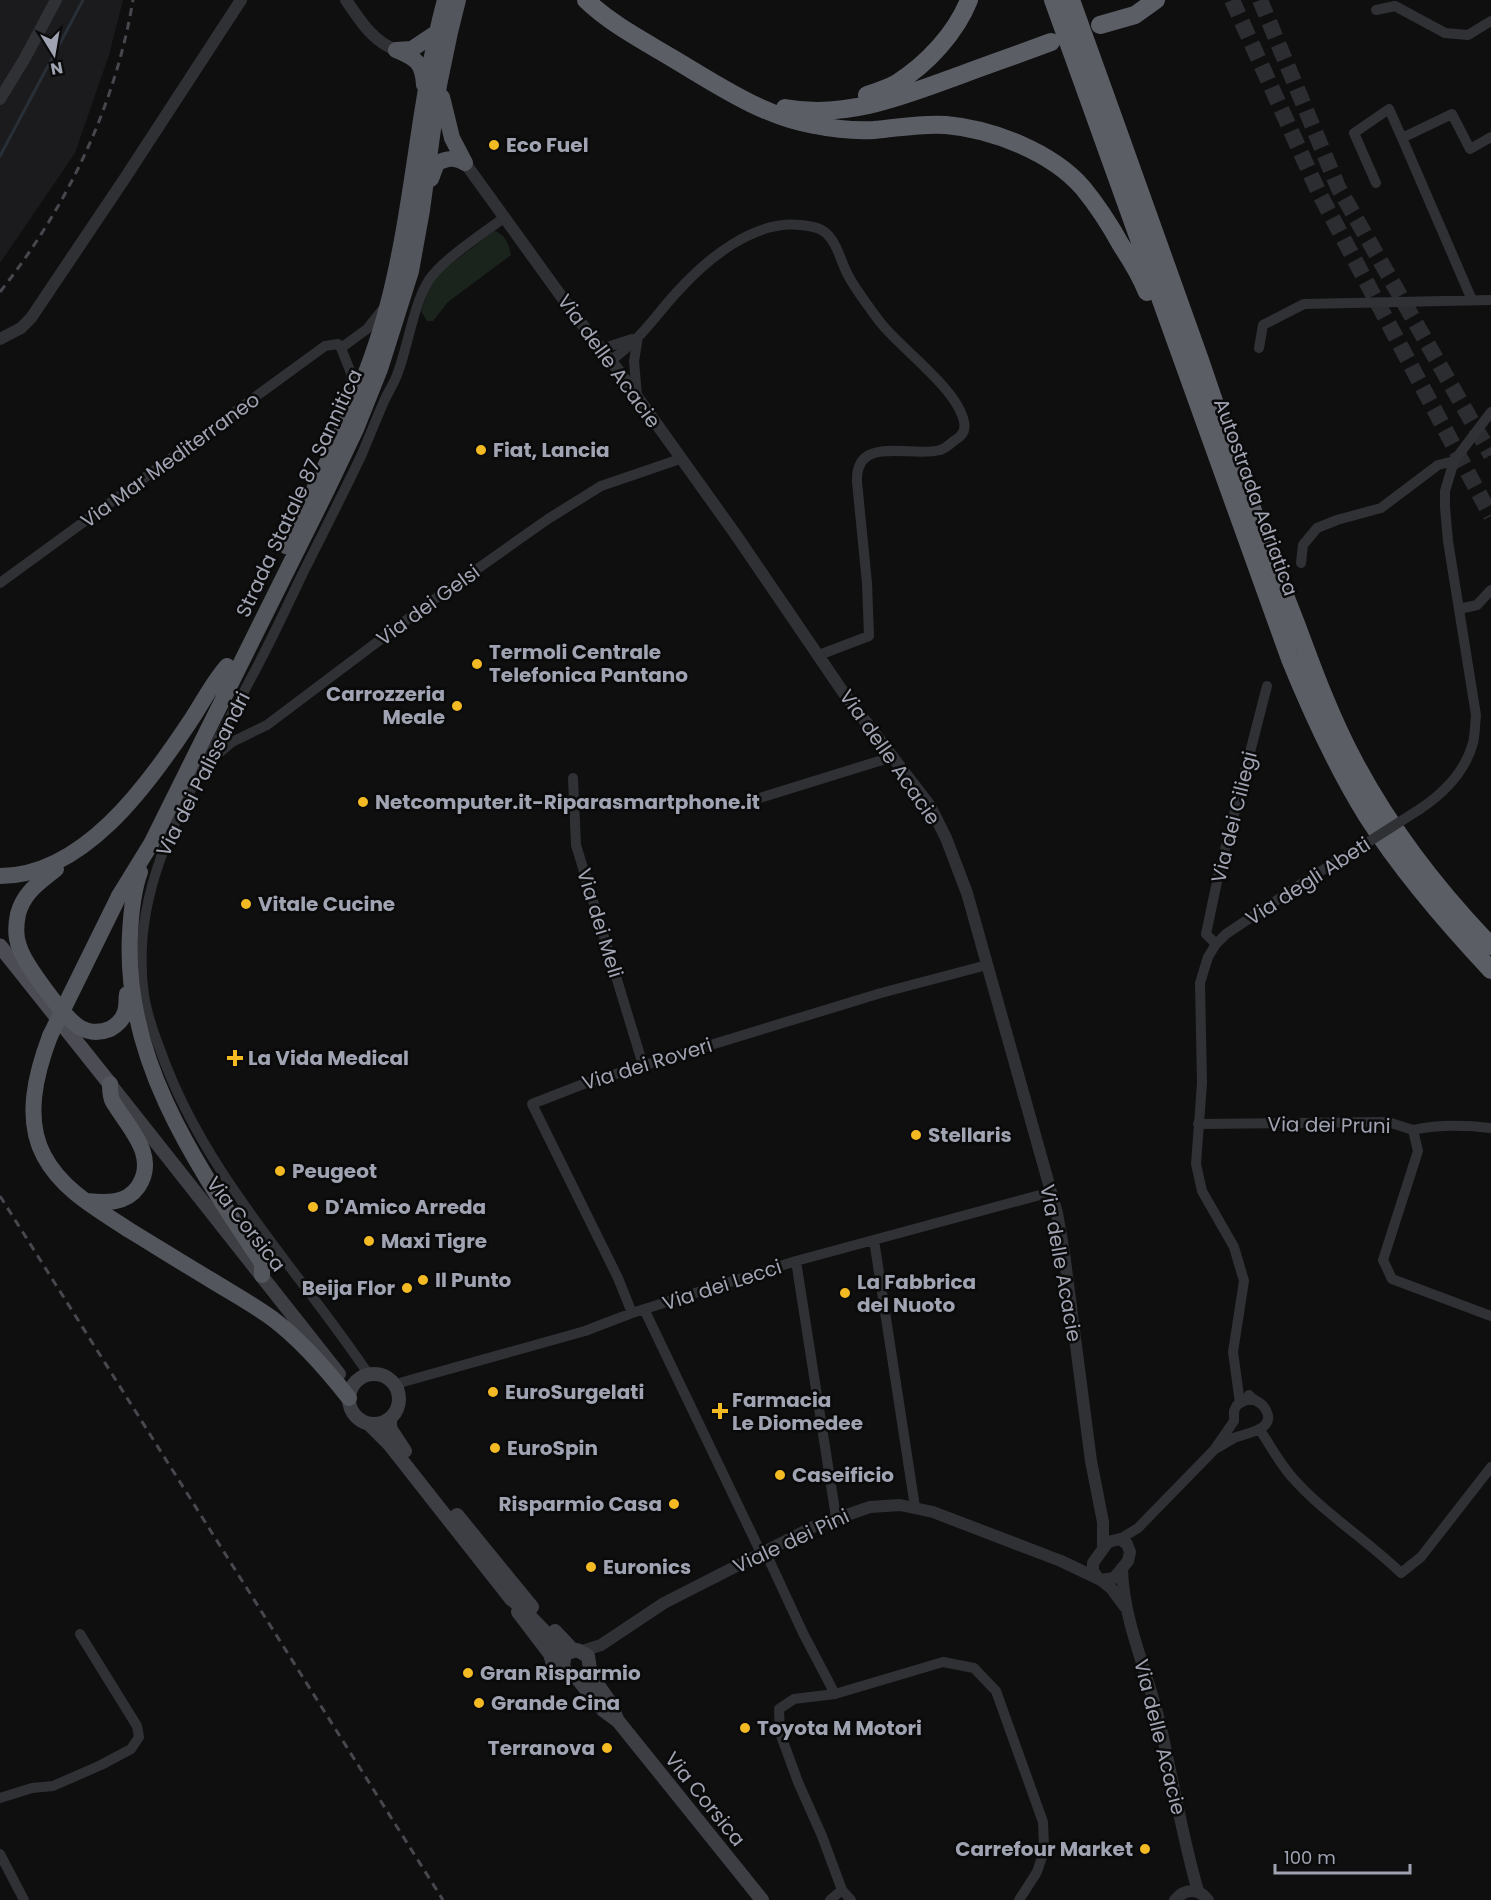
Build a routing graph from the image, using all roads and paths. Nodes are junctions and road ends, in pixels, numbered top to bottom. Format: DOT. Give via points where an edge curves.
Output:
graph roads {
  1 [pos="56,0"];
  2 [pos="241,0"];
  3 [pos="346,0"];
  4 [pos="445,0"];
  5 [pos="458,0"];
  6 [pos="586,0"];
  7 [pos="599,0"];
  8 [pos="969,0"];
  9 [pos="1053,0"];
  10 [pos="1071,0"];
  11 [pos="1082,0"];
  12 [pos="1156,0"];
  13 [pos="1376,10"];
  14 [pos="1491,21"];
  15 [pos="1100,26"];
  16 [pos="436,33"];
  17 [pos="1051,42"];
  18 [pos="396,50"];
  19 [pos="440,85"];
  20 [pos="744,95"];
  21 [pos="424,98"];
  22 [pos="0,99"];
  23 [pos="1491,137"];
  24 [pos="1402,138"];
  25 [pos="465,164"];
  26 [pos="1377,183"];
  27 [pos="422,210"];
  28 [pos="505,217"];
  29 [pos="1165,259"];
  30 [pos="1472,300"];
  31 [pos="1491,300"];
  32 [pos="388,303"];
  33 [pos="638,337"];
  34 [pos="0,339"];
  35 [pos="341,348"];
  36 [pos="1259,348"];
  37 [pos="601,349"];
  38 [pos="634,361"];
  39 [pos="614,365"];
  40 [pos="637,397"];
  41 [pos="352,409"];
  42 [pos="1491,412"];
  43 [pos="680,459"];
  44 [pos="1454,461"];
  45 [pos="1248,542"];
  46 [pos="1301,562"];
  47 [pos="0,583"];
  48 [pos="1491,590"];
  49 [pos="1459,609"];
  50 [pos="819,655"];
  51 [pos="227,666"];
  52 [pos="1267,686"];
  53 [pos="892,757"];
  54 [pos="573,778"];
  55 [pos="196,783"];
  56 [pos="750,801"];
  57 [pos="151,844"];
  58 [pos="60,860"];
  59 [pos="0,876"];
  60 [pos="119,896"];
  61 [pos="1216,944"];
  62 [pos="0,946"];
  63 [pos="1491,946"];
  64 [pos="987,965"];
  65 [pos="1491,970"];
  66 [pos="130,978"];
  67 [pos="643,1065"];
  68 [pos="110,1084"];
  69 [pos="1198,1124"];
  70 [pos="1491,1128"];
  71 [pos="1413,1130"];
  72 [pos="1051,1192"];
  73 [pos="86,1201"];
  74 [pos="874,1240"];
  75 [pos="796,1261"];
  76 [pos="262,1275"];
  77 [pos="644,1309"];
  78 [pos="632,1313"];
  79 [pos="1491,1316"];
  80 [pos="369,1375"];
  81 [pos="1239,1382"];
  82 [pos="395,1386"];
  83 [pos="350,1393"];
  84 [pos="1252,1400"];
  85 [pos="1240,1403"];
  86 [pos="390,1419"];
  87 [pos="1234,1420"];
  88 [pos="369,1424"];
  89 [pos="1260,1430"];
  90 [pos="1248,1433"];
  91 [pos="1214,1450"];
  92 [pos="1491,1467"];
  93 [pos="915,1507"];
  94 [pos="836,1517"];
  95 [pos="1103,1522"];
  96 [pos="1122,1542"];
  97 [pos="1103,1549"];
  98 [pos="763,1552"];
  99 [pos="1095,1559"];
  100 [pos="1061,1561"];
  101 [pos="1122,1568"];
  102 [pos="1099,1579"];
  103 [pos="511,1599"];
  104 [pos="1128,1613"];
  105 [pos="80,1634"];
  106 [pos="601,1645"];
  107 [pos="573,1653"];
  108 [pos="589,1668"];
  109 [pos="555,1671"];
  110 [pos="576,1677"];
  111 [pos="835,1694"];
  112 [pos="618,1721"];
  113 [pos="0,1798"];
  114 [pos="0,1854"];
  115 [pos="1189,1862"];
  116 [pos="842,1890"];
  117 [pos="1198,1891"];
  118 [pos="1179,1896"];
  119 [pos="24,1900"];
  120 [pos="762,1900"];
  121 [pos="831,1900"];
  122 [pos="852,1900"];
  123 [pos="1019,1900"];
  124 [pos="1208,1900"];
  1 -- 22 [label="street"];
  2 -- 34 [label="street" via="31,318"];
  3 -- 18 [label="street" via="374,38"];
  4 -- 16 [label="highway, Strada Statale 87 Sannitica"];
  5 -- 19 [label="highway, Strada Statale 87 Sannitica"];
  6 -- 20 [label="highway" via="616,25"];
  7 -- 20 [label="highway"];
  8 -- 20 [label="highway" via="955,27 919,66 896,83 853,100 801,105"];
  9 -- 45 [label="highway, Autostrada Adriatica"];
  10 -- 29 [label="highway, Autostrada Adriatica"];
  11 -- 29 [label="highway"];
  12 -- 15 [label="highway" via="1135,15"];
  13 -- 14 [label="street" via="1395,6 1445,33 1468,35"];
  16 -- 18 [label="highway" via="412,49"];
  16 -- 21 [label="highway, Strada Statale 87 Sannitica"];
  17 -- 20 [label="highway" via="928,87 852,108 806,111"];
  18 -- 21 [label="highway" via="414,57 424,72"];
  19 -- 25 [label="highway" via="452,138"];
  19 -- 27 [label="highway, Strada Statale 87 Sannitica"];
  20 -- 45 [label="highway" via="779,116 813,125 872,130 945,124 992,134 1023,145 1082,187 1141,278"];
  21 -- 32 [label="highway, Strada Statale 87 Sannitica"];
  23 -- 24 [label="street" via="1470,150 1452,114"];
  24 -- 26 [label="street" via="1389,109 1354,133"];
  24 -- 30 [label="street"];
  25 -- 27 [label="highway" via="456,159 437,163"];
  25 -- 28 [label="street, Via delle Acacie"];
  27 -- 57 [label="highway, Strada Statale 87 Sannitica" via="411,271 360,419"];
  28 -- 37 [label="street, Via delle Acacie"];
  28 -- 55 [label="street, Via dei Palissandri" via="439,268 425,286 397,375 362,454"];
  29 -- 63 [label="highway, Autostrada Adriatica" via="1283,592 1349,752 1417,860"];
  30 -- 31 [label="street"];
  30 -- 36 [label="street" via="1304,304 1263,325"];
  32 -- 35 [label="street" via="367,329"];
  32 -- 41 [label="highway, Strada Statale 87 Sannitica"];
  33 -- 37 [label="street"];
  33 -- 38 [label="street"];
  33 -- 39 [label="street"];
  33 -- 50 [label="street" via="678,291 731,246 776,226 814,227 830,237 848,276 888,331 954,399 964,419 962,436 940,450 873,453 861,459 856,470 868,636"];
  35 -- 41 [label="street" via="351,373"];
  35 -- 47 [label="street, Via Mar Mediterraneo" via="338,344 325,346"];
  37 -- 39 [label="street, Via delle Acacie"];
  38 -- 39 [label="street"];
  38 -- 40 [label="street"];
  39 -- 40 [label="street, Via delle Acacie"];
  40 -- 43 [label="street, Via delle Acacie"];
  41 -- 51 [label="highway, Strada Statale 87 Sannitica"];
  42 -- 44 [label="street, Via degli Abeti"];
  43 -- 50 [label="street, Via delle Acacie"];
  43 -- 55 [label="street, Via dei Gelsi" via="601,486 548,519 267,725 232,742 211,760"];
  44 -- 46 [label="street" via="1438,465 1381,508 1317,528 1304,545"];
  44 -- 49 [label="street, Via degli Abeti" via="1445,507"];
  45 -- 65 [label="highway, Autostrada Adriatica" via="1290,659 1341,770 1368,817 1416,884"];
  48 -- 49 [label="street" via="1477,605"];
  49 -- 61 [label="street, Via degli Abeti, bridge" via="1476,715 1473,743 1463,767 1446,789 1420,809 1278,899"];
  50 -- 53 [label="street, Via delle Acacie"];
  51 -- 58 [label="highway" via="176,744 136,795 100,832"];
  51 -- 60 [label="highway"];
  52 -- 61 [label="street, Via dei Ciliegi" via="1206,934"];
  53 -- 56 [label="street"];
  53 -- 64 [label="street, Via delle Acacie" via="930,806 946,838 967,893"];
  54 -- 67 [label="street, Via dei Meli" via="576,845"];
  55 -- 80 [label="street, Via dei Palissandri" via="155,871 142,934 145,999 156,1040 172,1084 206,1149"];
  57 -- 60 [label="highway"];
  57 -- 66 [label="highway" via="138,877 132,911"];
  58 -- 59 [label="highway" via="29,873"];
  58 -- 66 [label="highway" via="55,870 28,892 20,909 17,941 25,961 73,1022 88,1031 105,1031 123,1018"];
  60 -- 73 [label="highway, bridge" via="50,1036 35,1088 34,1120 44,1156 59,1178"];
  61 -- 69 [label="street, Via degli Abeti" via="1200,983 1202,1083"];
  62 -- 68 [label="main road"];
  64 -- 67 [label="street, Via dei Roveri" via="873,995"];
  64 -- 72 [label="street, Via delle Acacie"];
  66 -- 76 [label="highway" via="149,1064 167,1106 208,1181 262,1263"];
  67 -- 78 [label="street, Via dei Roveri" via="532,1104"];
  68 -- 73 [label="highway" via="112,1100 141,1146 144,1174 136,1190 120,1200"];
  68 -- 76 [label="main road, Via Corsica"];
  69 -- 71 [label="street, Via dei Pruni" via="1388,1122"];
  69 -- 81 [label="street, Via degli Abeti" via="1197,1177 1238,1257 1244,1281 1233,1352"];
  70 -- 71 [label="street" via="1428,1126"];
  71 -- 79 [label="street, Via dei Pruni" via="1418,1151 1383,1260 1392,1279"];
  72 -- 74 [label="street, Via dei Lecci"];
  72 -- 95 [label="street, Via delle Acacie" via="1064,1253 1091,1461"];
  73 -- 83 [label="highway" via="274,1320"];
  74 -- 75 [label="street, Via dei Lecci"];
  74 -- 93 [label="street"];
  75 -- 77 [label="street, Via dei Lecci"];
  75 -- 94 [label="street"];
  76 -- 83 [label="main road, Via Corsica"];
  77 -- 78 [label="street, Via dei Lecci"];
  77 -- 98 [label="street"];
  78 -- 82 [label="street, Via dei Lecci" via="565,1337"];
  80 -- 82 [label="main road" via="383,1376"];
  80 -- 83 [label="main road" via="358,1380"];
  81 -- 84 [label="street, Via degli Abeti"];
  81 -- 85 [label="street, Via degli Abeti"];
  82 -- 86 [label="main road" via="398,1406"];
  83 -- 88 [label="main road, Via Corsica" via="353,1413"];
  84 -- 85 [label="street"];
  84 -- 89 [label="street, Via degli Abeti" via="1266,1412 1266,1422"];
  85 -- 87 [label="street, Via degli Abeti"];
  86 -- 88 [label="main road"];
  86 -- 107 [label="main road, Via Corsica" via="396,1439"];
  87 -- 90 [label="street" via="1239,1429"];
  87 -- 91 [label="street, Via degli Abeti"];
  88 -- 103 [label="main road, Via Corsica"];
  89 -- 90 [label="street, Via degli Abeti"];
  89 -- 92 [label="street" via="1290,1475 1401,1573 1421,1557"];
  90 -- 91 [label="street, Via degli Abeti"];
  91 -- 96 [label="street, Via degli Abeti"];
  93 -- 94 [label="street, Viale dei Pini" via="870,1507"];
  93 -- 100 [label="street, Viale dei Pini"];
  94 -- 98 [label="street, Viale dei Pini"];
  95 -- 96 [label="street, Via delle Acacie"];
  95 -- 97 [label="street, Via delle Acacie"];
  96 -- 97 [label="street" via="1108,1542"];
  96 -- 101 [label="street" via="1130,1557"];
  97 -- 99 [label="street"];
  98 -- 106 [label="street, Viale dei Pini" via="647,1613"];
  98 -- 111 [label="street"];
  99 -- 100 [label="street, Viale dei Pini"];
  99 -- 102 [label="street" via="1093,1571"];
  100 -- 102 [label="street, Viale dei Pini"];
  101 -- 102 [label="street" via="1114,1578"];
  101 -- 104 [label="street, Via delle Acacie"];
  102 -- 104 [label="street, Via delle Acacie" via="1111,1588"];
  103 -- 107 [label="main road, Via Corsica" via="557,1646"];
  103 -- 109 [label="main road" via="550,1654"];
  104 -- 115 [label="street, Via delle Acacie" via="1160,1723"];
  105 -- 113 [label="street" via="137,1726 139,1737 130,1749 53,1786"];
  106 -- 107 [label="street, Viale dei Pini"];
  106 -- 108 [label="street, Viale dei Pini"];
  107 -- 108 [label="main road, Via Corsica" via="589,1659"];
  107 -- 110 [label="main road, Via Corsica" via="565,1670"];
  108 -- 110 [label="main road"];
  108 -- 112 [label="main road, Via Corsica"];
  110 -- 112 [label="main road, Via Corsica" via="603,1710"];
  111 -- 116 [label="street" via="794,1699 780,1709 780,1733"];
  111 -- 123 [label="street" via="943,1662 974,1668 984,1677 996,1691 1043,1822 1042,1857"];
  112 -- 120 [label="main road, Via Corsica"];
  114 -- 119 [label="street"];
  115 -- 117 [label="street, Via delle Acacie"];
  115 -- 118 [label="street, Via delle Acacie" via="1188,1879"];
  116 -- 121 [label="street"];
  116 -- 122 [label="street"];
  117 -- 118 [label="street" via="1190,1890"];
  117 -- 124 [label="street"];
}
